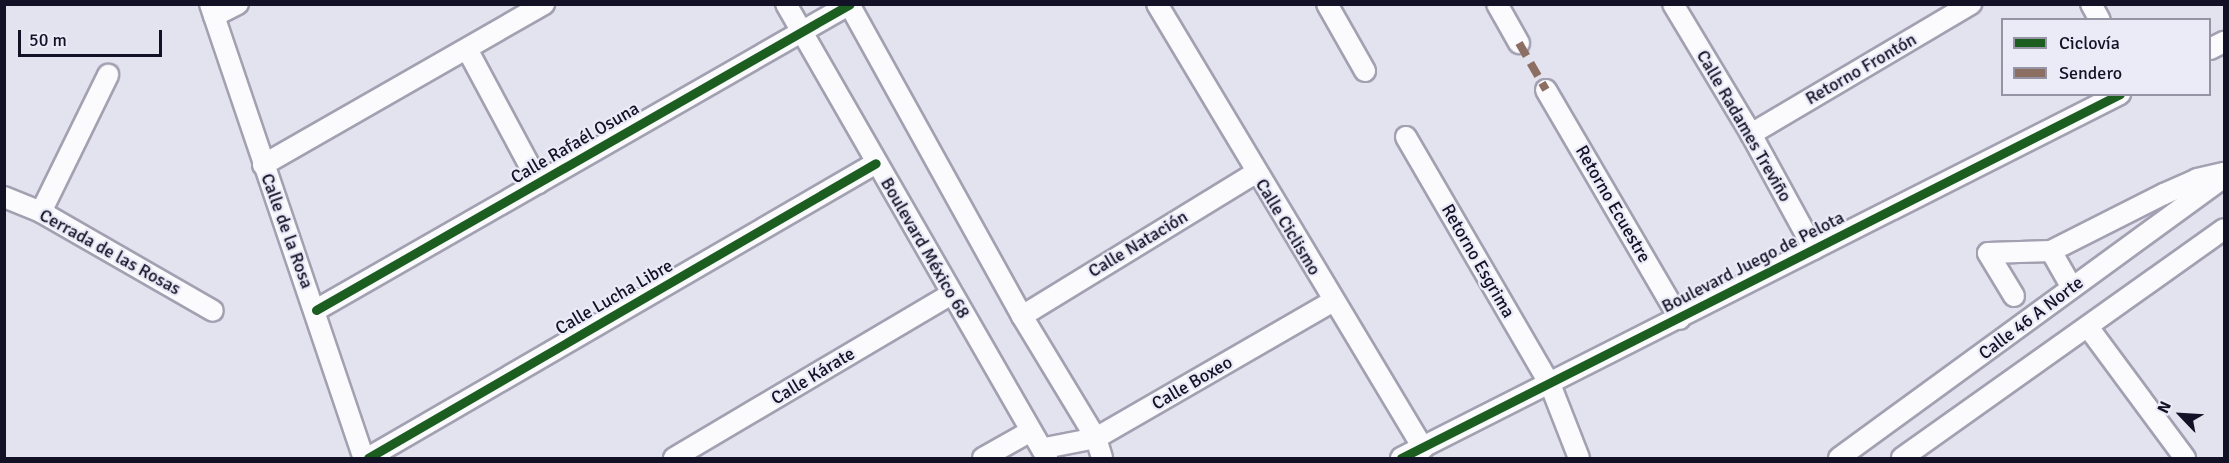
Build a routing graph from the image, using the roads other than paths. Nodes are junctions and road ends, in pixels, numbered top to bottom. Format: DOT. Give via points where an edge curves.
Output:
graph roads {
  1 [pos="238,4"];
  2 [pos="544,4"];
  3 [pos="786,4"];
  4 [pos="1157,4"];
  5 [pos="1327,4"];
  6 [pos="1497,4"];
  7 [pos="1971,4"];
  8 [pos="2091,4"];
  9 [pos="850,5"];
  10 [pos="1682,8"];
  11 [pos="212,10"];
  12 [pos="2099,18"];
  13 [pos="801,31"];
  14 [pos="1519,43"];
  15 [pos="467,49"];
  16 [pos="1365,71"];
  17 [pos="108,75"];
  18 [pos="1546,90"];
  19 [pos="2116,96"];
  20 [pos="1751,134"];
  21 [pos="1406,137"];
  22 [pos="876,163"];
  23 [pos="263,165"];
  24 [pos="1255,173"];
  25 [pos="2224,175"];
  26 [pos="539,183"];
  27 [pos="4,197"];
  28 [pos="41,212"];
  29 [pos="2224,230"];
  30 [pos="1814,249"];
  31 [pos="2051,251"];
  32 [pos="2072,286"];
  33 [pos="951,294"];
  34 [pos="2014,296"];
  35 [pos="1333,301"];
  36 [pos="316,310"];
  37 [pos="213,311"];
  38 [pos="1022,316"];
  39 [pos="1680,319"];
  40 [pos="2088,327"];
  41 [pos="1550,384"];
  42 [pos="1031,431"];
  43 [pos="1096,438"];
  44 [pos="1423,448"];
  45 [pos="1046,453"];
  46 [pos="366,459"];
  47 [pos="674,459"];
  48 [pos="983,459"];
  49 [pos="1102,459"];
  50 [pos="1401,459"];
  51 [pos="1579,459"];
  52 [pos="1839,459"];
  53 [pos="1902,459"];
  54 [pos="2185,459"];
  1 -- 11 [label="street"];
  2 -- 15 [label="street"];
  3 -- 13 [label="street, Boulevard México 68"];
  4 -- 24 [label="street, Calle Ciclismo"];
  5 -- 16 [label="street"];
  6 -- 14 [label="street"];
  7 -- 20 [label="street, Retorno Frontón"];
  8 -- 12 [label="street"];
  9 -- 13 [label="street, Calle Rafaél Osuna"];
  9 -- 38 [label="street"];
  10 -- 20 [label="street, Calle Radames Treviño"];
  11 -- 23 [label="street, Calle de la Rosa"];
  13 -- 22 [label="street, Boulevard México 68"];
  13 -- 26 [label="street, Calle Rafaél Osuna"];
  15 -- 23 [label="street"];
  15 -- 26 [label="street"];
  17 -- 28 [label="street"];
  18 -- 39 [label="street, Retorno Ecuestre"];
  19 -- 30 [label="street, Boulevard Juego de Pelota"];
  20 -- 30 [label="street, Calle Radames Treviño"];
  21 -- 41 [label="street, Retorno Esgrima"];
  22 -- 33 [label="street, Boulevard México 68"];
  22 -- 46 [label="street, Calle Lucha Libre"];
  23 -- 36 [label="street, Calle de la Rosa"];
  24 -- 35 [label="street, Calle Ciclismo"];
  24 -- 38 [label="street, Calle Natación"];
  25 -- 31 [label="street" via="2197,179"];
  25 -- 32 [label="street, Calle 46 A Norte"];
  26 -- 36 [label="street, Calle Rafaél Osuna"];
  27 -- 28 [label="street, Cerrada de las Rosas"];
  28 -- 37 [label="street, Cerrada de las Rosas"];
  29 -- 40 [label="street"];
  30 -- 39 [label="street, Boulevard Juego de Pelota"];
  31 -- 32 [label="street"];
  31 -- 34 [label="street" via="1988,252"];
  32 -- 52 [label="street, Calle 46 A Norte"];
  33 -- 42 [label="street, Boulevard México 68"];
  33 -- 47 [label="street, Calle Kárate"];
  35 -- 43 [label="street, Calle Boxeo"];
  35 -- 44 [label="street, Calle Ciclismo"];
  36 -- 46 [label="street, Calle de la Rosa"];
  38 -- 43 [label="street"];
  39 -- 41 [label="street, Boulevard Juego de Pelota"];
  40 -- 53 [label="street"];
  40 -- 54 [label="street"];
  41 -- 44 [label="street, Boulevard Juego de Pelota"];
  41 -- 51 [label="street, Retorno Esgrima"];
  42 -- 45 [label="street, Boulevard México 68"];
  42 -- 48 [label="street"];
  43 -- 45 [label="street, Calle Boxeo"];
  43 -- 49 [label="street"];
  44 -- 50 [label="street, Boulevard Juego de Pelota"];
}
